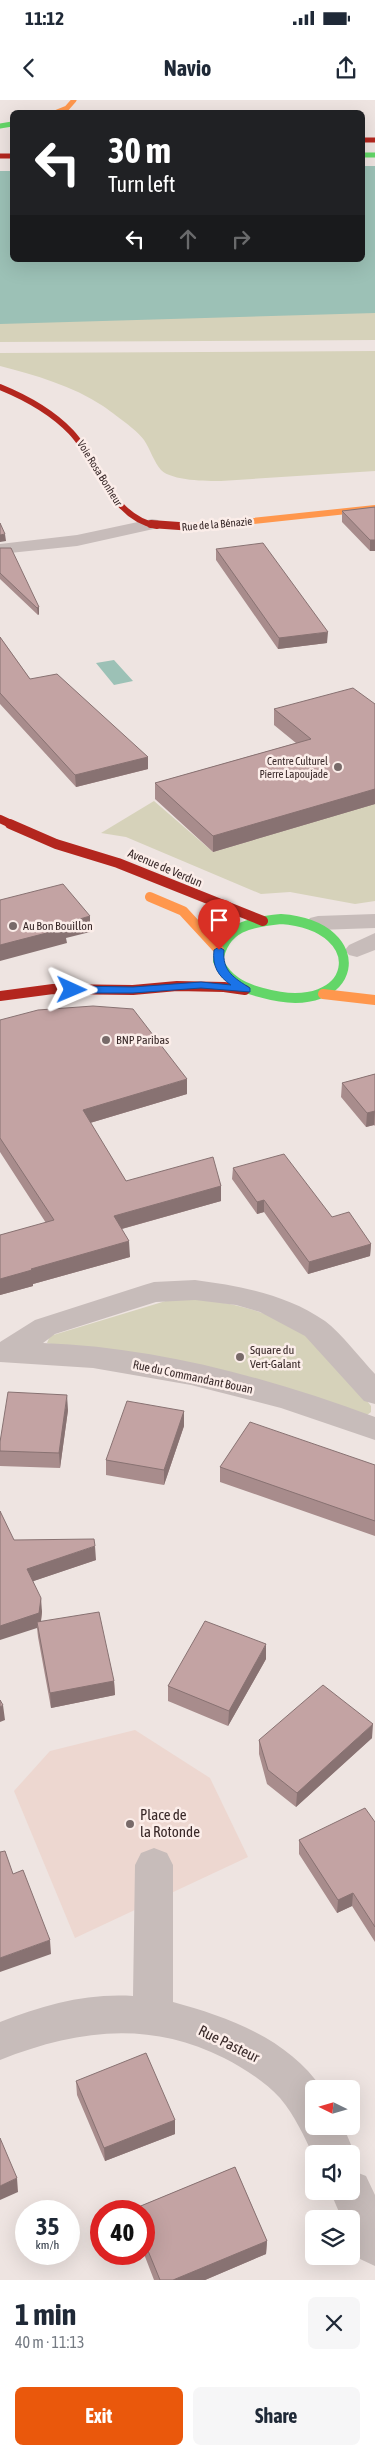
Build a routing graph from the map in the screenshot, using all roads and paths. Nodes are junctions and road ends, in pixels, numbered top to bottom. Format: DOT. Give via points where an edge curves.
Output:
graph roads {
  1 [pos="74,100"];
  2 [pos="62,110"];
  3 [pos="0,387"];
  4 [pos="375,508"];
  5 [pos="152,524"];
  6 [pos="0,549"];
  7 [pos="0,819"];
  8 [pos="56,844"];
  9 [pos="85,865"];
  10 [pos="143,894"];
  11 [pos="263,921"];
  12 [pos="375,921"];
  13 [pos="318,923"];
  14 [pos="357,946"];
  15 [pos="211,963"];
  16 [pos="352,978"];
  17 [pos="177,986"];
  18 [pos="246,990"];
  19 [pos="323,994"];
  20 [pos="0,996"];
  21 [pos="375,1000"];
  22 [pos="3,1352"];
  23 [pos="375,1393"];
  24 [pos="375,1429"];
  25 [pos="154,1865"];
  26 [pos="153,2016"];
  27 [pos="0,2041"];
  28 [pos="305,2101"];
  29 [pos="355,2200"];
  30 [pos="375,2244"];
  1 -- 2 [label="street"];
  3 -- 5 [label="street, Voie Rosa Bonheur" via="36,402 65,422 87,449 121,509 133,518"];
  4 -- 5 [label="street, Rue de la Bénazie" via="187,528"];
  5 -- 6 [label="street, Rue de la Bénazie" via="67,542"];
  7 -- 8 [label="street, Avenue de Verdun"];
  8 -- 9 [label="street, Avenue de Verdun"];
  8 -- 11 [label="street, Avenue de Verdun" via="118,863"];
  10 -- 15 [label="street" via="183,911"];
  11 -- 13 [label="street" via="291,919"];
  11 -- 15 [label="street" via="227,938"];
  12 -- 13 [label="street"];
  13 -- 14 [label="street"];
  15 -- 17 [label="street"];
  15 -- 18 [label="street"];
  16 -- 19 [label="street"];
  17 -- 18 [label="street"];
  17 -- 20 [label="street" via="133,990 53,989"];
  18 -- 19 [label="street" via="284,998"];
  19 -- 21 [label="street"];
  22 -- 23 [label="street, Rue du Commandant Bouan" via="45,1327 154,1292 195,1290 270,1305 315,1328"];
  22 -- 24 [label="street, Rue du Commandant Bouan" via="64,1355 175,1371 310,1406"];
  25 -- 26 [label="street"];
  26 -- 27 [label="street, Rue Pasteur" via="96,2014 25,2031"];
  26 -- 28 [label="street, Rue Pasteur" via="208,2030 252,2052 290,2080"];
  29 -- 30 [label="street"];
}
